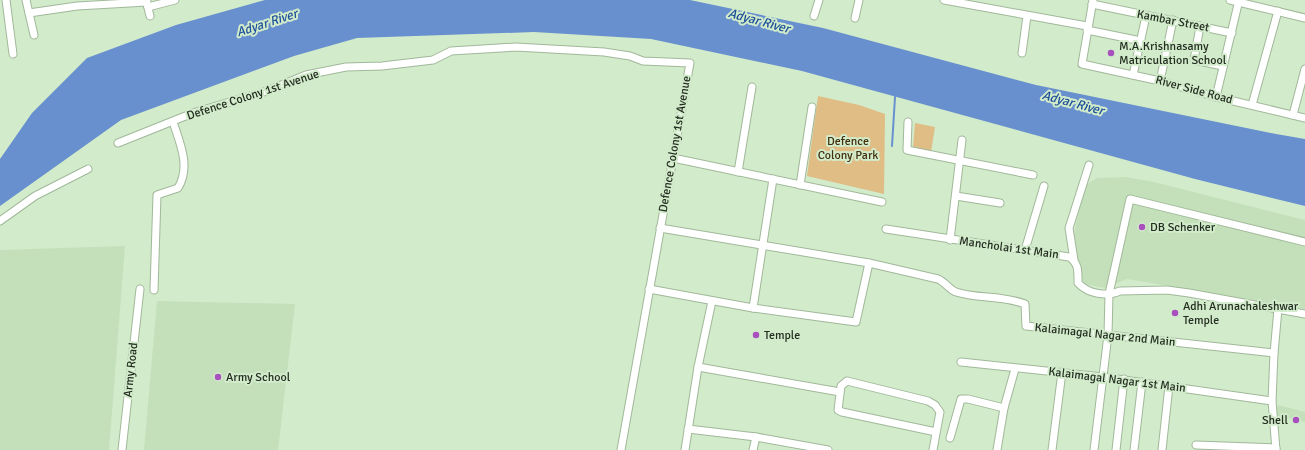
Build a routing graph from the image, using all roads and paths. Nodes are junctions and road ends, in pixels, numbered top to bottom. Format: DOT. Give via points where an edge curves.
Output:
graph roads {
  1 [pos="26,0"];
  2 [pos="173,0"];
  3 [pos="819,0"];
  4 [pos="859,0"];
  5 [pos="944,0"];
  6 [pos="1230,0"];
  7 [pos="1239,1"];
  8 [pos="1092,2"];
  9 [pos="147,3"];
  10 [pos="4,4"];
  11 [pos="981,4"];
  12 [pos="1278,11"];
  13 [pos="29,13"];
  14 [pos="150,16"];
  15 [pos="814,16"];
  16 [pos="1028,16"];
  17 [pos="1146,16"];
  18 [pos="855,18"];
  19 [pos="1305,18"];
  20 [pos="1173,20"];
  21 [pos="1200,26"];
  22 [pos="1087,28"];
  23 [pos="1232,33"];
  24 [pos="34,35"];
  25 [pos="1141,41"];
  26 [pos="1022,53"];
  27 [pos="13,54"];
  28 [pos="1223,66"];
  29 [pos="1305,69"];
  30 [pos="1133,75"];
  31 [pos="1160,81"];
  32 [pos="752,88"];
  33 [pos="1216,97"];
  34 [pos="1252,105"];
  35 [pos="812,107"];
  36 [pos="1293,115"];
  37 [pos="1305,118"];
  38 [pos="173,122"];
  39 [pos="908,122"];
  40 [pos="962,140"];
  41 [pos="118,143"];
  42 [pos="673,158"];
  43 [pos="959,162"];
  44 [pos="1089,165"];
  45 [pos="88,169"];
  46 [pos="738,172"];
  47 [pos="1034,175"];
  48 [pos="773,179"];
  49 [pos="800,184"];
  50 [pos="1044,186"];
  51 [pos="956,196"];
  52 [pos="882,202"];
  53 [pos="1000,203"];
  54 [pos="0,221"];
  55 [pos="660,228"];
  56 [pos="886,229"];
  57 [pos="950,240"];
  58 [pos="1305,242"];
  59 [pos="763,245"];
  60 [pos="1025,250"];
  61 [pos="1074,260"];
  62 [pos="869,263"];
  63 [pos="649,289"];
  64 [pos="140,290"];
  65 [pos="154,290"];
  66 [pos="1109,294"];
  67 [pos="712,300"];
  68 [pos="753,308"];
  69 [pos="1278,309"];
  70 [pos="1305,314"];
  71 [pos="1108,335"];
  72 [pos="1274,353"];
  73 [pos="961,362"];
  74 [pos="698,367"];
  75 [pos="1015,369"];
  76 [pos="1062,372"];
  77 [pos="1103,376"];
  78 [pos="1124,379"];
  79 [pos="1142,382"];
  80 [pos="1169,386"];
  81 [pos="840,392"];
  82 [pos="1272,401"];
  83 [pos="1004,408"];
  84 [pos="688,429"];
  85 [pos="936,432"];
  86 [pos="756,437"];
  87 [pos="950,438"];
  88 [pos="1196,445"];
  89 [pos="1276,449"];
  90 [pos="122,450"];
  91 [pos="621,450"];
  92 [pos="685,450"];
  93 [pos="753,450"];
  94 [pos="826,450"];
  95 [pos="933,450"];
  96 [pos="997,450"];
  97 [pos="1052,450"];
  98 [pos="1094,450"];
  99 [pos="1116,450"];
  100 [pos="1134,450"];
  101 [pos="1162,450"];
  1 -- 13 [label="street"];
  2 -- 9 [label="street"];
  3 -- 15 [label="street"];
  4 -- 18 [label="street"];
  5 -- 11 [label="street"];
  6 -- 7 [label="street"];
  7 -- 12 [label="street"];
  7 -- 23 [label="street"];
  8 -- 17 [label="street, Kambar Street"];
  8 -- 22 [label="street"];
  9 -- 13 [label="street" via="77,6"];
  9 -- 14 [label="street"];
  10 -- 27 [label="street"];
  11 -- 16 [label="street"];
  12 -- 19 [label="street"];
  12 -- 34 [label="street"];
  13 -- 24 [label="street"];
  16 -- 22 [label="street"];
  16 -- 26 [label="street"];
  17 -- 20 [label="street, Kambar Street"];
  17 -- 25 [label="street"];
  20 -- 21 [label="street, Kambar Street"];
  20 -- 31 [label="street"];
  21 -- 23 [label="street, Kambar Street"];
  21 -- 28 [label="street" via="1194,60"];
  22 -- 25 [label="street"];
  22 -- 30 [label="street, River Side Road" via="1082,64"];
  23 -- 28 [label="street"];
  25 -- 30 [label="street"];
  28 -- 33 [label="street"];
  29 -- 36 [label="street"];
  30 -- 31 [label="street, River Side Road"];
  31 -- 33 [label="street, River Side Road"];
  32 -- 46 [label="street"];
  33 -- 34 [label="street, River Side Road"];
  34 -- 36 [label="street, River Side Road"];
  35 -- 49 [label="street"];
  36 -- 37 [label="street, River Side Road"];
  38 -- 41 [label="street, Defence Colony 1st Avenue"];
  38 -- 42 [label="street, Defence Colony 1st Avenue" via="193,113 267,91 306,75 346,67 433,60 452,51 489,47 604,52 643,61 690,63"];
  38 -- 65 [label="street" via="183,156 184,172 178,188 157,195"];
  39 -- 43 [label="street" via="907,150"];
  40 -- 43 [label="street"];
  42 -- 46 [label="street"];
  42 -- 55 [label="street, Defence Colony 1st Avenue"];
  43 -- 47 [label="street"];
  43 -- 51 [label="street"];
  44 -- 61 [label="street" via="1069,228"];
  45 -- 54 [label="street" via="35,196"];
  46 -- 48 [label="street"];
  48 -- 49 [label="street"];
  48 -- 59 [label="street"];
  49 -- 52 [label="street"];
  50 -- 60 [label="street"];
  51 -- 53 [label="street"];
  51 -- 57 [label="street"];
  55 -- 59 [label="street"];
  55 -- 63 [label="street, Defence Colony 1st Avenue"];
  56 -- 57 [label="street, Mancholai 1st Main"];
  57 -- 60 [label="street, Mancholai 1st Main"];
  58 -- 66 [label="street" via="1130,199"];
  59 -- 62 [label="street"];
  59 -- 68 [label="street"];
  60 -- 61 [label="street, Mancholai 1st Main"];
  61 -- 66 [label="street, Mancholai 1st Main" via="1078,267 1078,283 1082,288"];
  62 -- 68 [label="street" via="856,322"];
  62 -- 71 [label="street, Kalaimagal Nagar 2nd Main" via="938,279 955,292 1015,300 1025,304 1026,326"];
  63 -- 67 [label="street"];
  63 -- 91 [label="street, Defence Colony 1st Avenue"];
  64 -- 90 [label="street, Army Road"];
  66 -- 69 [label="street" via="1120,291 1167,290"];
  66 -- 71 [label="street"];
  67 -- 68 [label="street"];
  67 -- 74 [label="street"];
  69 -- 70 [label="street"];
  69 -- 72 [label="street"];
  71 -- 72 [label="street, Kalaimagal Nagar 2nd Main"];
  71 -- 77 [label="street"];
  72 -- 82 [label="street"];
  73 -- 75 [label="street, Kalaimagal Nagar 1st Main"];
  74 -- 81 [label="street"];
  74 -- 84 [label="street"];
  75 -- 76 [label="street, Kalaimagal Nagar 1st Main"];
  75 -- 83 [label="street"];
  76 -- 77 [label="street, Kalaimagal Nagar 1st Main"];
  76 -- 97 [label="street"];
  77 -- 78 [label="street, Kalaimagal Nagar 1st Main"];
  77 -- 98 [label="street"];
  78 -- 79 [label="street, Kalaimagal Nagar 1st Main"];
  78 -- 99 [label="street"];
  79 -- 80 [label="street, Kalaimagal Nagar 1st Main"];
  79 -- 100 [label="street"];
  80 -- 82 [label="street, Kalaimagal Nagar 1st Main"];
  80 -- 101 [label="street"];
  81 -- 85 [label="street" via="838,410 842,412"];
  81 -- 85 [label="street" via="843,384 847,382 928,401 940,412"];
  82 -- 89 [label="street"];
  83 -- 87 [label="street" via="960,399"];
  83 -- 96 [label="street"];
  84 -- 86 [label="street"];
  84 -- 92 [label="street"];
  85 -- 95 [label="street"];
  86 -- 93 [label="street"];
  86 -- 94 [label="street"];
  88 -- 89 [label="street"];
}
